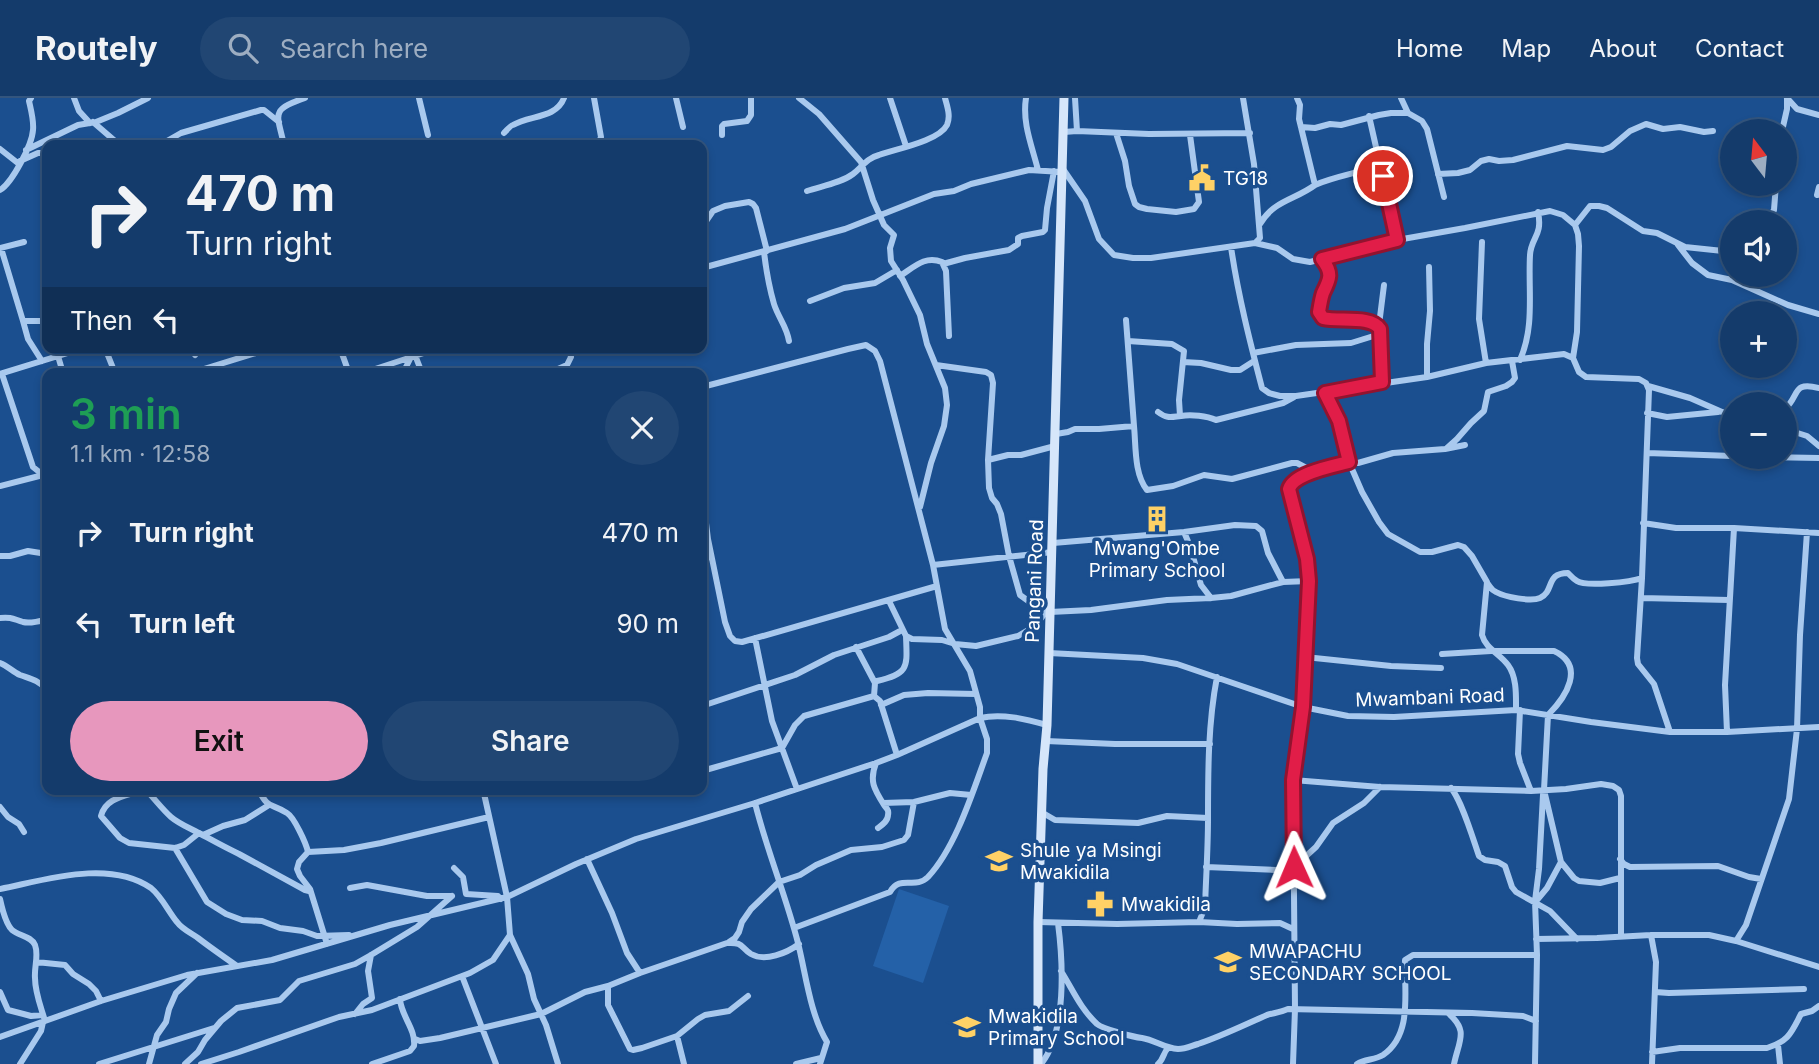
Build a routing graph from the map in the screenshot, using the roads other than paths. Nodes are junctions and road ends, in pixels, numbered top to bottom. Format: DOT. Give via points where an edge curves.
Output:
graph roads {
  1 [pos="31,98"];
  2 [pos="74,98"];
  3 [pos="148,98"];
  4 [pos="304,98"];
  5 [pos="419,98"];
  6 [pos="564,98"];
  7 [pos="594,98"];
  8 [pos="676,98"];
  9 [pos="751,98"];
  10 [pos="890,98"];
  11 [pos="945,98"];
  12 [pos="1026,98"];
  13 [pos="1065,98"];
  14 [pos="1075,98"];
  15 [pos="1243,98"];
  16 [pos="1297,98"];
  17 [pos="1401,98"];
  18 [pos="1787,98"];
  19 [pos="802,99"];
  20 [pos="1408,113"];
  21 [pos="1369,116"];
  22 [pos="1818,116"];
  23 [pos="1785,119"];
  24 [pos="92,122"];
  25 [pos="279,122"];
  26 [pos="683,127"];
  27 [pos="1301,127"];
  28 [pos="1077,131"];
  29 [pos="1713,131"];
  30 [pos="1064,132"];
  31 [pos="504,133"];
  32 [pos="1116,133"];
  33 [pos="1250,133"];
  34 [pos="428,135"];
  35 [pos="723,135"];
  36 [pos="1190,135"];
  37 [pos="47,140"];
  38 [pos="114,140"];
  39 [pos="169,140"];
  40 [pos="283,140"];
  41 [pos="600,140"];
  42 [pos="42,142"];
  43 [pos="906,146"];
  44 [pos="0,149"];
  45 [pos="26,150"];
  46 [pos="42,153"];
  47 [pos="20,162"];
  48 [pos="1381,165"];
  49 [pos="862,166"];
  50 [pos="1038,170"];
  51 [pos="1059,170"];
  52 [pos="1438,174"];
  53 [pos="1315,185"];
  54 [pos="1819,187"];
  55 [pos="0,190"];
  56 [pos="807,191"];
  57 [pos="1817,195"];
  58 [pos="1444,197"];
  59 [pos="1538,212"];
  60 [pos="880,216"];
  61 [pos="707,220"];
  62 [pos="1260,224"];
  63 [pos="1575,225"];
  64 [pos="1397,240"];
  65 [pos="24,242"];
  66 [pos="1482,242"];
  67 [pos="1255,243"];
  68 [pos="1676,244"];
  69 [pos="1231,247"];
  70 [pos="0,248"];
  71 [pos="766,251"];
  72 [pos="1720,251"];
  73 [pos="1322,259"];
  74 [pos="943,264"];
  75 [pos="707,267"];
  76 [pos="1429,267"];
  77 [pos="899,273"];
  78 [pos="1384,285"];
  79 [pos="810,301"];
  80 [pos="1819,314"];
  81 [pos="1126,320"];
  82 [pos="23,321"];
  83 [pos="42,321"];
  84 [pos="1379,325"];
  85 [pos="1380,334"];
  86 [pos="949,336"];
  87 [pos="789,341"];
  88 [pos="1128,341"];
  89 [pos="1252,353"];
  90 [pos="64,354"];
  91 [pos="253,354"];
  92 [pos="416,354"];
  93 [pos="570,354"];
  94 [pos="58,356"];
  95 [pos="1573,358"];
  96 [pos="1516,360"];
  97 [pos="42,361"];
  98 [pos="1254,361"];
  99 [pos="1183,362"];
  100 [pos="1486,363"];
  101 [pos="936,365"];
  102 [pos="62,368"];
  103 [pos="207,368"];
  104 [pos="377,368"];
  105 [pos="561,368"];
  106 [pos="1,374"];
  107 [pos="1427,377"];
  108 [pos="1382,382"];
  109 [pos="707,386"];
  110 [pos="1648,386"];
  111 [pos="1819,387"];
  112 [pos="1797,392"];
  113 [pos="1325,393"];
  114 [pos="1296,397"];
  115 [pos="1720,411"];
  116 [pos="1158,412"];
  117 [pos="1720,412"];
  118 [pos="1647,413"];
  119 [pos="1180,416"];
  120 [pos="1135,426"];
  121 [pos="1797,433"];
  122 [pos="1056,434"];
  123 [pos="1465,445"];
  124 [pos="1055,446"];
  125 [pos="1819,446"];
  126 [pos="1445,449"];
  127 [pos="1647,453"];
  128 [pos="1720,456"];
  129 [pos="1797,458"];
  130 [pos="1819,458"];
  131 [pos="988,460"];
  132 [pos="1349,462"];
  133 [pos="1314,472"];
  134 [pos="42,473"];
  135 [pos="42,476"];
  136 [pos="0,486"];
  137 [pos="920,516"];
  138 [pos="1643,523"];
  139 [pos="707,527"];
  140 [pos="1734,528"];
  141 [pos="1184,532"];
  142 [pos="1807,532"];
  143 [pos="1819,533"];
  144 [pos="1053,548"];
  145 [pos="42,553"];
  146 [pos="0,556"];
  147 [pos="711,556"];
  148 [pos="1009,556"];
  149 [pos="707,558"];
  150 [pos="933,565"];
  151 [pos="1642,578"];
  152 [pos="1309,581"];
  153 [pos="1283,582"];
  154 [pos="1487,582"];
  155 [pos="1201,585"];
  156 [pos="937,586"];
  157 [pos="1211,598"];
  158 [pos="1641,598"];
  159 [pos="1190,599"];
  160 [pos="1729,600"];
  161 [pos="890,601"];
  162 [pos="1048,612"];
  163 [pos="0,618"];
  164 [pos="42,620"];
  165 [pos="904,633"];
  166 [pos="755,638"];
  167 [pos="955,645"];
  168 [pos="856,648"];
  169 [pos="1491,651"];
  170 [pos="1049,653"];
  171 [pos="1442,654"];
  172 [pos="1305,657"];
  173 [pos="0,663"];
  174 [pos="1441,668"];
  175 [pos="1217,677"];
  176 [pos="875,683"];
  177 [pos="42,684"];
  178 [pos="765,685"];
  179 [pos="976,694"];
  180 [pos="874,696"];
  181 [pos="707,704"];
  182 [pos="881,705"];
  183 [pos="1303,707"];
  184 [pos="1518,710"];
  185 [pos="1548,715"];
  186 [pos="980,718"];
  187 [pos="1047,726"];
  188 [pos="1819,727"];
  189 [pos="1797,729"];
  190 [pos="1670,732"];
  191 [pos="1727,732"];
  192 [pos="1046,741"];
  193 [pos="1210,744"];
  194 [pos="782,748"];
  195 [pos="898,755"];
  196 [pos="876,763"];
  197 [pos="707,770"];
  198 [pos="1293,780"];
  199 [pos="1380,787"];
  200 [pos="1451,788"];
  201 [pos="797,789"];
  202 [pos="1544,790"];
  203 [pos="1531,791"];
  204 [pos="132,795"];
  205 [pos="151,795"];
  206 [pos="261,795"];
  207 [pos="484,795"];
  208 [pos="971,795"];
  209 [pos="914,802"];
  210 [pos="755,803"];
  211 [pos="883,803"];
  212 [pos="270,805"];
  213 [pos="0,807"];
  214 [pos="1043,813"];
  215 [pos="489,817"];
  216 [pos="1208,818"];
  217 [pos="878,828"];
  218 [pos="24,832"];
  219 [pos="201,834"];
  220 [pos="175,848"];
  221 [pos="308,852"];
  222 [pos="587,859"];
  223 [pos="1620,859"];
  224 [pos="1561,862"];
  225 [pos="1206,867"];
  226 [pos="1294,867"];
  227 [pos="454,868"];
  228 [pos="1620,878"];
  229 [pos="1761,879"];
  230 [pos="779,882"];
  231 [pos="349,888"];
  232 [pos="0,889"];
  233 [pos="309,891"];
  234 [pos="504,898"];
  235 [pos="0,899"];
  236 [pos="1535,901"];
  237 [pos="0,904"];
  238 [pos="1294,908"];
  239 [pos="428,917"];
  240 [pos="1038,922"];
  241 [pos="1199,922"];
  242 [pos="1058,923"];
  243 [pos="1280,923"];
  244 [pos="794,928"];
  245 [pos="1293,929"];
  246 [pos="510,935"];
  247 [pos="1651,935"];
  248 [pos="1621,936"];
  249 [pos="1536,939"];
  250 [pos="1577,939"];
  251 [pos="326,940"];
  252 [pos="1736,941"];
  253 [pos="727,943"];
  254 [pos="799,944"];
  255 [pos="371,955"];
  256 [pos="1537,955"];
  257 [pos="36,962"];
  258 [pos="237,966"];
  259 [pos="1819,967"];
  260 [pos="1061,971"];
  261 [pos="197,973"];
  262 [pos="640,973"];
  263 [pos="462,976"];
  264 [pos="608,986"];
  265 [pos="1804,989"];
  266 [pos="0,992"];
  267 [pos="1655,992"];
  268 [pos="747,996"];
  269 [pos="400,999"];
  270 [pos="101,1001"];
  271 [pos="1819,1006"];
  272 [pos="1295,1009"];
  273 [pos="1536,1010"];
  274 [pos="1405,1012"];
  275 [pos="1447,1012"];
  276 [pos="355,1014"];
  277 [pos="541,1014"];
  278 [pos="1523,1016"];
  279 [pos="44,1019"];
  280 [pos="1536,1021"];
  281 [pos="216,1028"];
  282 [pos="482,1029"];
  283 [pos="677,1036"];
  284 [pos="0,1037"];
  285 [pos="415,1039"];
  286 [pos="1778,1045"];
  287 [pos="1168,1048"];
  288 [pos="152,1049"];
  289 [pos="1652,1052"];
  290 [pos="820,1061"];
  291 [pos="20,1064"];
  292 [pos="99,1064"];
  293 [pos="149,1064"];
  294 [pos="185,1064"];
  295 [pos="201,1064"];
  296 [pos="372,1064"];
  297 [pos="496,1064"];
  298 [pos="558,1064"];
  299 [pos="684,1064"];
  300 [pos="796,1064"];
  301 [pos="1039,1064"];
  302 [pos="1158,1064"];
  303 [pos="1293,1064"];
  304 [pos="1357,1064"];
  305 [pos="1454,1064"];
  306 [pos="1535,1064"];
  307 [pos="1652,1064"];
  308 [pos="1780,1064"];
  1 -- 45 [label="street" via="33,129"];
  2 -- 24 [label="street" via="79,111"];
  3 -- 24 [label="street"];
  4 -- 25 [label="street" via="279,110"];
  5 -- 34 [label="street"];
  6 -- 31 [label="street" via="560,107 512,125"];
  7 -- 41 [label="street"];
  8 -- 26 [label="street"];
  9 -- 35 [label="street" via="751,116 747,121 724,124"];
  10 -- 43 [label="street"];
  11 -- 43 [label="street" via="947,125 940,133"];
  12 -- 50 [label="street" via="1024,115"];
  13 -- 30 [label="main road, Pangani Road"];
  14 -- 28 [label="street"];
  15 -- 33 [label="street"];
  16 -- 27 [label="street"];
  17 -- 20 [label="street"];
  18 -- 22 [label="street" via="1797,109"];
  18 -- 23 [label="street"];
  19 -- 49 [label="street"];
  20 -- 21 [label="street"];
  20 -- 52 [label="street" via="1427,129"];
  21 -- 27 [label="street" via="1341,125"];
  21 -- 48 [label="street"];
  24 -- 37 [label="street"];
  24 -- 38 [label="street"];
  25 -- 39 [label="street" via="261,110"];
  25 -- 40 [label="street"];
  27 -- 53 [label="street"];
  28 -- 30 [label="street"];
  28 -- 32 [label="street"];
  29 -- 52 [label="street" via="1646,124 1603,150 1567,146 1513,160 1489,159 1470,170"];
  30 -- 51 [label="main road, Pangani Road"];
  32 -- 36 [label="street"];
  32 -- 36 [label="street" via="1135,204 1176,212 1194,209 1199,202"];
  33 -- 36 [label="street"];
  33 -- 62 [label="street"];
  42 -- 45 [label="street"];
  43 -- 49 [label="street" via="868,159"];
  44 -- 47 [label="street"];
  45 -- 47 [label="street"];
  46 -- 47 [label="street"];
  47 -- 55 [label="street"];
  48 -- 53 [label="street"];
  48 -- 64 [label="street"];
  49 -- 56 [label="street" via="851,175"];
  49 -- 60 [label="street"];
  50 -- 51 [label="street"];
  50 -- 60 [label="street" via="934,194"];
  51 -- 69 [label="street" via="1085,201 1099,239 1114,255 1151,258"];
  51 -- 74 [label="street" via="1043,232 1018,238 1018,244 1009,250"];
  51 -- 122 [label="main road, Pangani Road"];
  52 -- 58 [label="street"];
  53 -- 62 [label="street" via="1273,207"];
  54 -- 57 [label="street"];
  59 -- 63 [label="street" via="1563,215"];
  59 -- 64 [label="street"];
  59 -- 96 [label="street" via="1540,229 1530,252 1528,334"];
  60 -- 71 [label="street"];
  60 -- 77 [label="street" via="894,236 891,261"];
  61 -- 71 [label="street" via="725,206 753,204"];
  62 -- 67 [label="street" via="1260,238"];
  63 -- 68 [label="street" via="1590,206 1599,205"];
  63 -- 95 [label="street" via="1579,246"];
  64 -- 73 [label="street"];
  65 -- 70 [label="street"];
  66 -- 100 [label="street" via="1479,319"];
  67 -- 69 [label="street"];
  67 -- 73 [label="street" via="1277,248 1298,261"];
  68 -- 72 [label="street"];
  68 -- 80 [label="street" via="1708,275"];
  69 -- 89 [label="street"];
  70 -- 82 [label="street"];
  71 -- 75 [label="street"];
  71 -- 87 [label="street" via="773,303"];
  73 -- 84 [label="street" via="1330,279 1321,316"];
  74 -- 77 [label="street" via="937,259 920,262"];
  74 -- 86 [label="street"];
  76 -- 107 [label="street"];
  77 -- 79 [label="street"];
  77 -- 101 [label="street" via="920,315"];
  78 -- 84 [label="street"];
  81 -- 88 [label="street"];
  82 -- 83 [label="street"];
  82 -- 97 [label="street"];
  84 -- 85 [label="street"];
  85 -- 89 [label="street" via="1351,343 1296,345"];
  85 -- 108 [label="street"];
  88 -- 99 [label="street" via="1172,344 1184,351"];
  88 -- 120 [label="street"];
  89 -- 98 [label="street"];
  90 -- 94 [label="street"];
  91 -- 103 [label="street"];
  92 -- 104 [label="street"];
  93 -- 105 [label="street" via="568,365"];
  94 -- 97 [label="street"];
  94 -- 102 [label="street"];
  95 -- 96 [label="street" via="1564,354"];
  95 -- 110 [label="street" via="1578,372 1586,377 1639,379"];
  96 -- 100 [label="street"];
  96 -- 126 [label="street" via="1513,382 1488,392 1484,411"];
  97 -- 106 [label="street"];
  98 -- 99 [label="street" via="1240,370"];
  98 -- 114 [label="street" via="1262,388 1280,397"];
  99 -- 119 [label="street"];
  100 -- 107 [label="street"];
  101 -- 131 [label="street" via="990,375"];
  101 -- 137 [label="street" via="947,405"];
  106 -- 134 [label="street" via="33,467"];
  107 -- 108 [label="street"];
  108 -- 113 [label="street"];
  109 -- 137 [label="street" via="866,345 880,361"];
  110 -- 115 [label="street"];
  110 -- 118 [label="street"];
  111 -- 112 [label="street" via="1804,385"];
  113 -- 114 [label="street"];
  113 -- 132 [label="street" via="1339,421"];
  114 -- 119 [label="street" via="1216,420"];
  116 -- 119 [label="street"];
  117 -- 118 [label="street" via="1667,417"];
  118 -- 127 [label="street"];
  120 -- 122 [label="street"];
  120 -- 133 [label="street" via="1138,467 1147,490 1204,475 1232,479 1292,463"];
  121 -- 125 [label="street"];
  122 -- 124 [label="main road, Pangani Road"];
  123 -- 126 [label="street"];
  124 -- 131 [label="street"];
  124 -- 144 [label="main road, Pangani Road"];
  126 -- 132 [label="street"];
  127 -- 128 [label="street"];
  127 -- 138 [label="street"];
  129 -- 130 [label="street"];
  131 -- 148 [label="street" via="989,488 1001,514"];
  132 -- 133 [label="street"];
  132 -- 154 [label="street" via="1388,534 1420,552 1464,547"];
  133 -- 152 [label="street" via="1291,483 1289,489"];
  135 -- 136 [label="street"];
  137 -- 150 [label="street"];
  138 -- 140 [label="street"];
  138 -- 151 [label="street"];
  139 -- 147 [label="street"];
  140 -- 142 [label="street"];
  140 -- 160 [label="street"];
  141 -- 144 [label="street"];
  141 -- 153 [label="street" via="1256,526"];
  141 -- 155 [label="street"];
  142 -- 143 [label="street"];
  142 -- 189 [label="street"];
  144 -- 148 [label="street"];
  144 -- 162 [label="main road, Pangani Road"];
  145 -- 146 [label="street"];
  147 -- 149 [label="street"];
  147 -- 166 [label="street" via="730,636 743,642"];
  148 -- 150 [label="street"];
  148 -- 162 [label="street" via="1020,595"];
  150 -- 156 [label="street"];
  151 -- 154 [label="street" via="1594,584 1561,573 1542,597 1526,600 1496,592"];
  151 -- 158 [label="street"];
  152 -- 153 [label="street"];
  152 -- 172 [label="street"];
  153 -- 157 [label="street"];
  154 -- 169 [label="street" via="1481,631"];
  155 -- 157 [label="street"];
  155 -- 159 [label="street" via="1198,595"];
  156 -- 161 [label="street"];
  156 -- 167 [label="street" via="945,629"];
  157 -- 159 [label="street"];
  158 -- 160 [label="street"];
  158 -- 190 [label="street" via="1638,664 1654,684"];
  159 -- 162 [label="street"];
  160 -- 191 [label="street"];
  161 -- 165 [label="street"];
  161 -- 166 [label="street"];
  162 -- 167 [label="street" via="1018,636 976,646"];
  162 -- 170 [label="main road, Pangani Road"];
  163 -- 164 [label="street"];
  165 -- 167 [label="street" via="912,639"];
  165 -- 168 [label="street"];
  165 -- 176 [label="street" via="906,667"];
  166 -- 178 [label="street"];
  167 -- 179 [label="street" via="971,671"];
  168 -- 176 [label="street"];
  168 -- 178 [label="street"];
  169 -- 171 [label="street"];
  169 -- 184 [label="street" via="1510,668"];
  169 -- 185 [label="street" via="1554,651 1562,655 1569,665 1570,685"];
  170 -- 175 [label="street, Mwambani Road" via="1143,658"];
  170 -- 187 [label="main road, Pangani Road"];
  172 -- 174 [label="street"];
  172 -- 183 [label="street"];
  173 -- 177 [label="street"];
  175 -- 183 [label="street, Mwambani Road"];
  175 -- 193 [label="street"];
  176 -- 180 [label="street"];
  178 -- 181 [label="street"];
  178 -- 194 [label="street"];
  179 -- 182 [label="street" via="928,692 904,695"];
  179 -- 186 [label="street"];
  180 -- 182 [label="street"];
  180 -- 194 [label="street" via="804,716"];
  182 -- 195 [label="street"];
  183 -- 184 [label="street, Mwambani Road" via="1348,716 1394,717"];
  183 -- 198 [label="street"];
  184 -- 185 [label="street, Mwambani Road"];
  184 -- 203 [label="street" via="1518,754"];
  185 -- 190 [label="street, Mwambani Road"];
  185 -- 202 [label="street"];
  186 -- 187 [label="street" via="1002,716"];
  186 -- 195 [label="street"];
  186 -- 208 [label="street" via="987,753"];
  187 -- 192 [label="main road, Pangani Road"];
  188 -- 189 [label="street, Mwambani Road"];
  189 -- 191 [label="street, Mwambani Road"];
  189 -- 229 [label="street" via="1789,799"];
  190 -- 191 [label="street, Mwambani Road"];
  192 -- 193 [label="street"];
  192 -- 214 [label="main road, Pangani Road"];
  193 -- 216 [label="street"];
  194 -- 197 [label="street"];
  194 -- 201 [label="street"];
  195 -- 196 [label="street"];
  196 -- 201 [label="street"];
  196 -- 211 [label="street" via="872,782"];
  198 -- 199 [label="street"];
  198 -- 226 [label="street"];
  199 -- 200 [label="street"];
  199 -- 226 [label="street" via="1333,823"];
  200 -- 203 [label="street"];
  200 -- 236 [label="street" via="1479,856 1505,866 1516,892"];
  201 -- 210 [label="street"];
  202 -- 203 [label="street"];
  202 -- 223 [label="street" via="1601,784 1619,790"];
  202 -- 224 [label="street"];
  202 -- 236 [label="street"];
  204 -- 220 [label="street" via="120,796 103,808 104,821 124,841"];
  205 -- 219 [label="street" via="172,817"];
  206 -- 212 [label="street"];
  207 -- 215 [label="street"];
  208 -- 209 [label="street" via="950,793"];
  208 -- 244 [label="street" via="948,848 923,881 894,885 890,892"];
  209 -- 211 [label="street"];
  209 -- 230 [label="street" via="904,839 851,850"];
  210 -- 222 [label="street"];
  210 -- 230 [label="street"];
  211 -- 217 [label="street" via="889,815"];
  212 -- 219 [label="street" via="245,820"];
  212 -- 221 [label="street" via="292,817"];
  213 -- 218 [label="street"];
  214 -- 216 [label="street" via="1055,820 1138,823 1167,816"];
  214 -- 240 [label="main road, Pangani Road"];
  215 -- 221 [label="street" via="381,843"];
  215 -- 234 [label="street"];
  216 -- 225 [label="street"];
  219 -- 220 [label="street"];
  219 -- 233 [label="street"];
  220 -- 251 [label="street" via="207,902 226,914"];
  221 -- 233 [label="street" via="297,869"];
  222 -- 234 [label="street"];
  222 -- 262 [label="street"];
  223 -- 228 [label="street"];
  223 -- 229 [label="street" via="1630,867 1718,866"];
  224 -- 228 [label="street" via="1579,881 1600,883"];
  224 -- 236 [label="street"];
  225 -- 226 [label="street"];
  225 -- 241 [label="street" via="1205,906"];
  226 -- 238 [label="street"];
  227 -- 234 [label="street" via="463,877 466,894"];
  228 -- 248 [label="street"];
  229 -- 252 [label="street"];
  230 -- 244 [label="street"];
  230 -- 253 [label="street" via="751,909 735,938"];
  231 -- 239 [label="street" via="367,885 427,897 452,896"];
  232 -- 258 [label="street" via="78,874 122,876 153,890 178,923"];
  233 -- 251 [label="street"];
  234 -- 239 [label="street"];
  234 -- 246 [label="street"];
  235 -- 237 [label="street"];
  236 -- 249 [label="street"];
  236 -- 250 [label="street"];
  237 -- 257 [label="street" via="12,930 35,945"];
  238 -- 243 [label="street"];
  238 -- 245 [label="street"];
  239 -- 251 [label="street"];
  239 -- 255 [label="street"];
  240 -- 242 [label="street"];
  240 -- 301 [label="main road, Pangani Road"];
  241 -- 242 [label="street"];
  241 -- 243 [label="street"];
  242 -- 260 [label="street"];
  243 -- 245 [label="street"];
  244 -- 254 [label="street"];
  245 -- 272 [label="street"];
  246 -- 263 [label="street" via="493,960"];
  246 -- 277 [label="street"];
  247 -- 248 [label="street"];
  247 -- 252 [label="street" via="1709,935"];
  247 -- 267 [label="street"];
  248 -- 250 [label="street"];
  249 -- 250 [label="street"];
  249 -- 256 [label="street"];
  251 -- 258 [label="street" via="272,960"];
  252 -- 259 [label="street"];
  253 -- 254 [label="street" via="765,957"];
  253 -- 262 [label="street"];
  254 -- 290 [label="street" via="827,1042"];
  255 -- 276 [label="street" via="372,998"];
  255 -- 281 [label="street" via="299,981 280,1000 237,1008"];
  256 -- 273 [label="street"];
  256 -- 274 [label="street" via="1409,956"];
  257 -- 270 [label="street" via="65,965 96,991"];
  257 -- 279 [label="street" via="36,994"];
  258 -- 261 [label="street"];
  260 -- 287 [label="street" via="1075,998 1100,1026"];
  260 -- 301 [label="street" via="1057,1030"];
  261 -- 270 [label="street"];
  261 -- 288 [label="street" via="176,993"];
  262 -- 264 [label="street"];
  263 -- 269 [label="street"];
  263 -- 282 [label="street"];
  264 -- 277 [label="street"];
  264 -- 283 [label="street" via="608,1005 630,1049"];
  265 -- 267 [label="street"];
  266 -- 279 [label="street" via="9,1010"];
  267 -- 289 [label="street"];
  268 -- 283 [label="street" via="729,1011 698,1019"];
  269 -- 276 [label="street"];
  269 -- 285 [label="street"];
  270 -- 279 [label="street"];
  271 -- 286 [label="street" via="1801,1014 1795,1029"];
  272 -- 274 [label="street"];
  272 -- 287 [label="street" via="1269,1014 1211,1041"];
  272 -- 303 [label="street"];
  273 -- 278 [label="street"];
  273 -- 280 [label="street"];
  274 -- 275 [label="street"];
  274 -- 304 [label="street" via="1392,1047"];
  275 -- 278 [label="street"];
  275 -- 305 [label="street" via="1461,1028"];
  276 -- 295 [label="street"];
  277 -- 282 [label="street"];
  277 -- 298 [label="street"];
  278 -- 280 [label="street"];
  279 -- 284 [label="street"];
  279 -- 291 [label="street"];
  280 -- 306 [label="street"];
  281 -- 288 [label="street"];
  281 -- 294 [label="street"];
  282 -- 285 [label="street"];
  282 -- 297 [label="street"];
  283 -- 299 [label="street"];
  285 -- 296 [label="street" via="410,1051"];
  286 -- 289 [label="street"];
  286 -- 308 [label="street"];
  287 -- 302 [label="street"];
  288 -- 292 [label="street"];
  288 -- 293 [label="street"];
  289 -- 307 [label="street"];
  290 -- 300 [label="street"];
}
